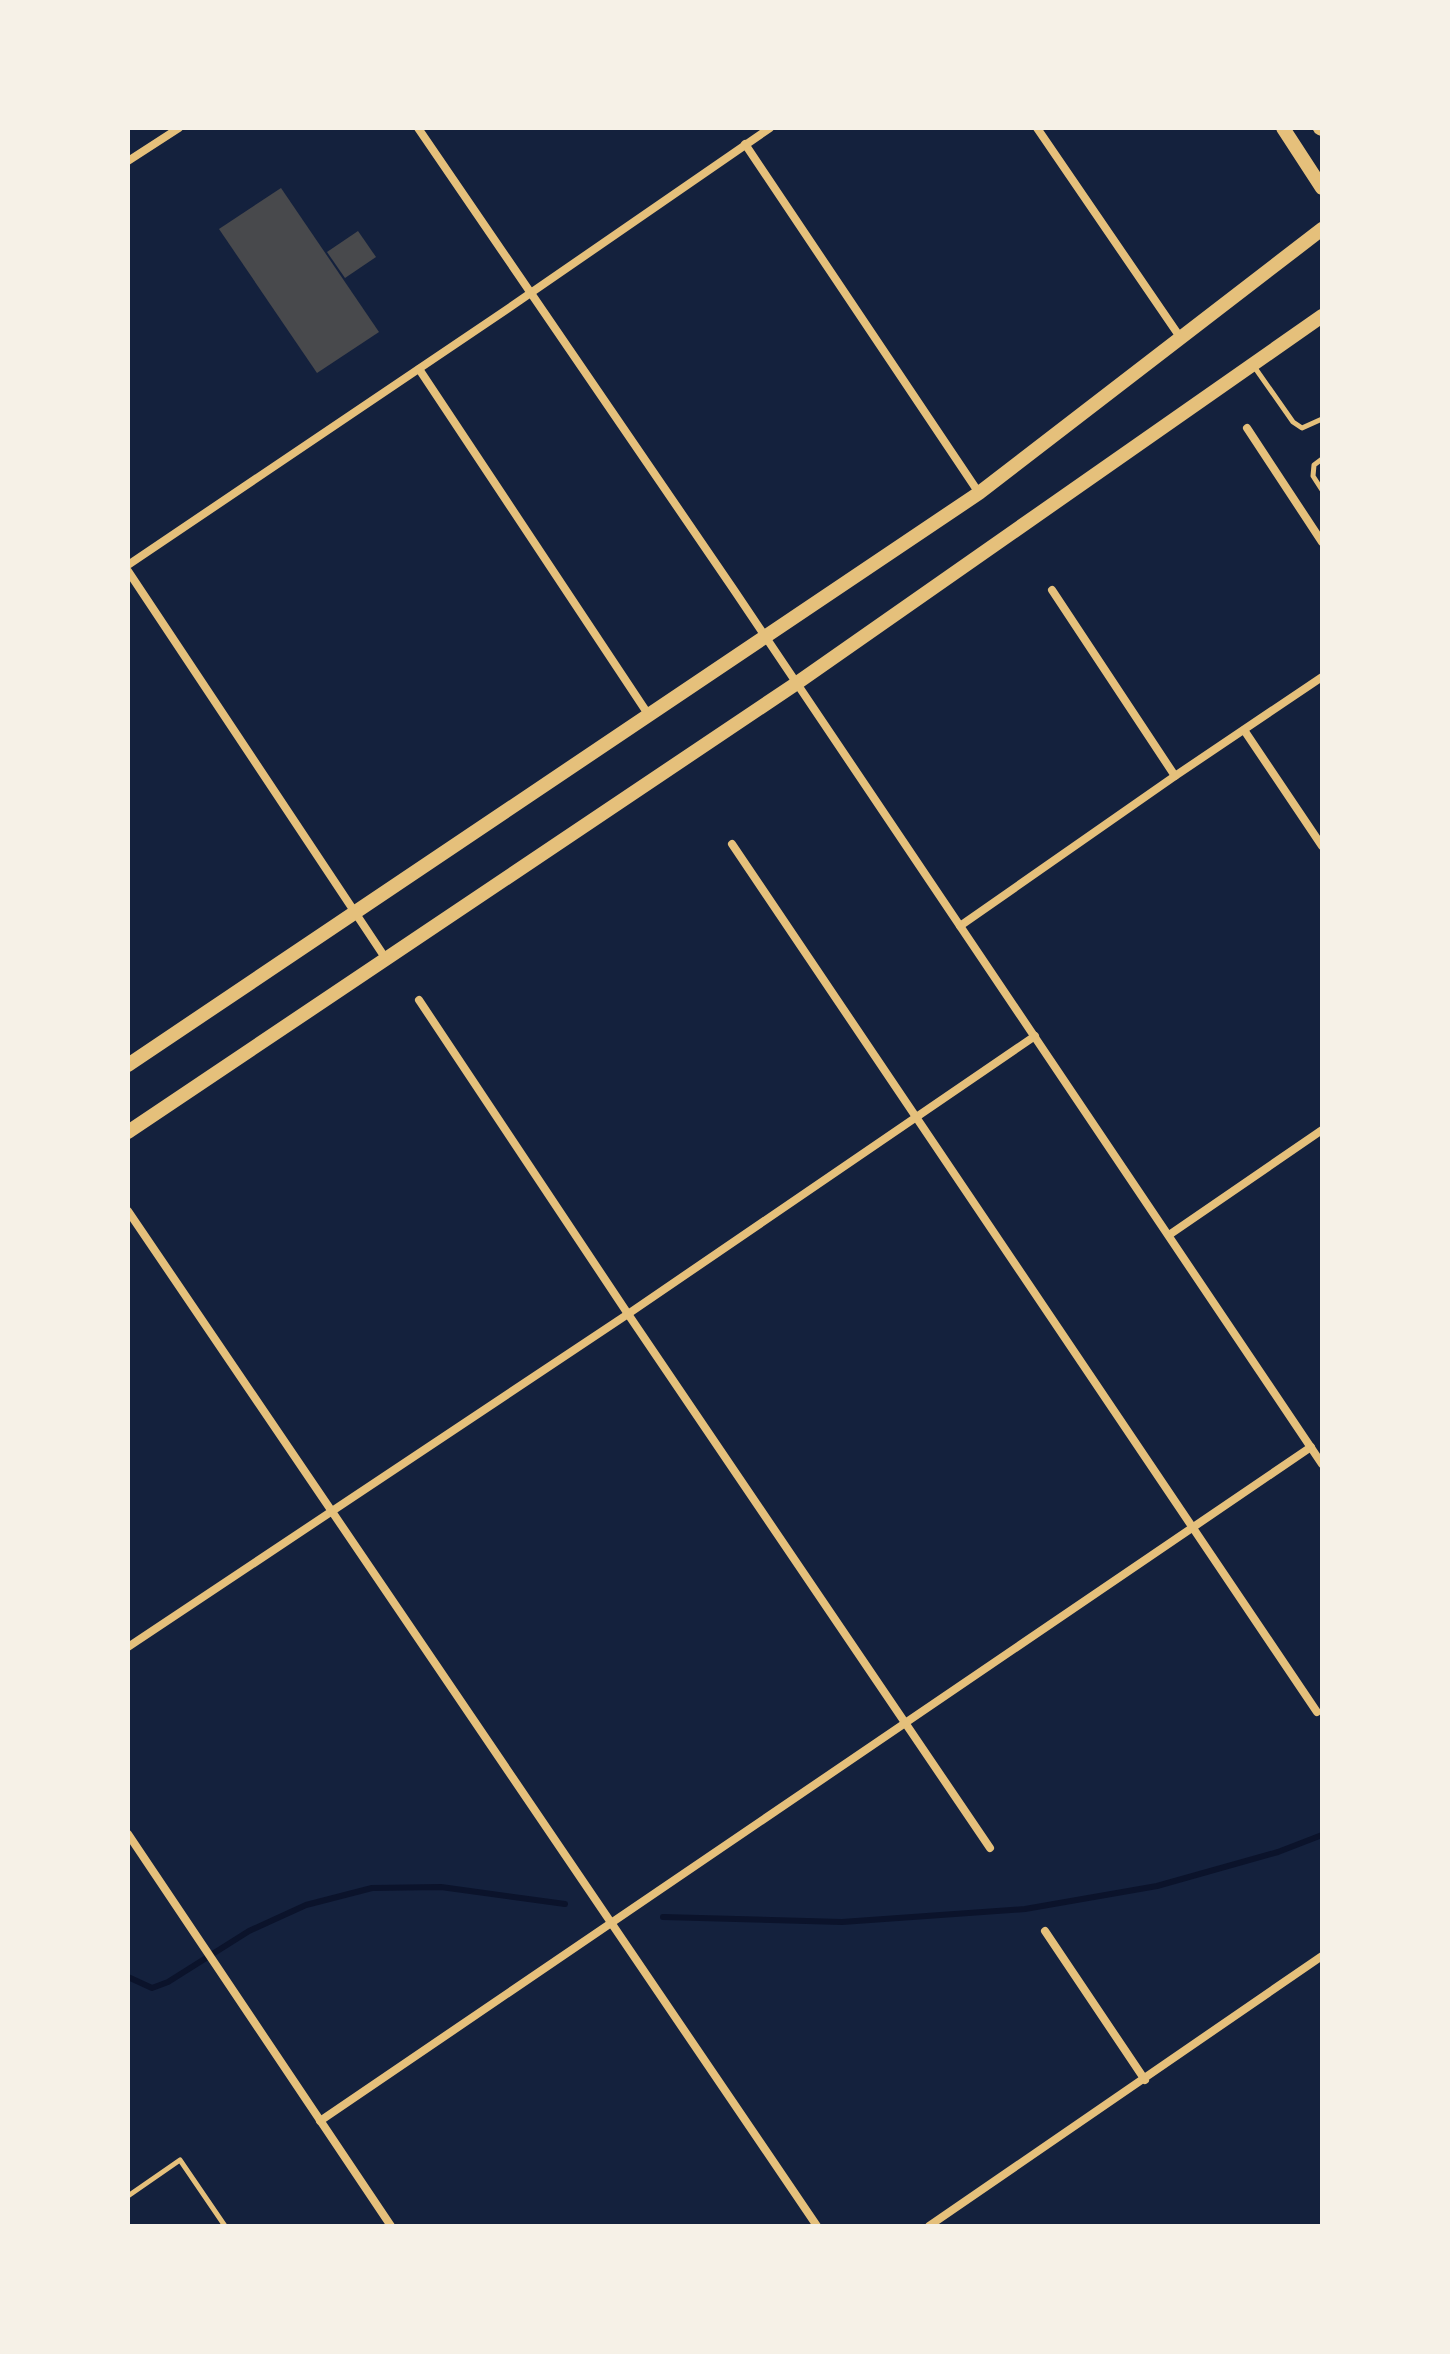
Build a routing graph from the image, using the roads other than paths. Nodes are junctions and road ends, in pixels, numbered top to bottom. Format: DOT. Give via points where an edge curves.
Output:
graph roads {
  1 [pos="179,128"];
  2 [pos="418,128"];
  3 [pos="770,128"];
  4 [pos="1037,128"];
  5 [pos="1283,128"];
  6 [pos="745,144"];
  7 [pos="128,161"];
  8 [pos="1322,188"];
  9 [pos="1322,229"];
  10 [pos="531,293"];
  11 [pos="1322,316"];
  12 [pos="1180,337"];
  13 [pos="1252,364"];
  14 [pos="419,369"];
  15 [pos="1322,419"];
  16 [pos="1247,428"];
  17 [pos="1322,459"];
  18 [pos="1322,490"];
  19 [pos="979,493"];
  20 [pos="1322,542"];
  21 [pos="128,568"];
  22 [pos="1052,590"];
  23 [pos="766,637"];
  24 [pos="1322,677"];
  25 [pos="797,683"];
  26 [pos="648,714"];
  27 [pos="1244,730"];
  28 [pos="1175,776"];
  29 [pos="732,844"];
  30 [pos="1322,846"];
  31 [pos="355,912"];
  32 [pos="960,926"];
  33 [pos="386,959"];
  34 [pos="419,1000"];
  35 [pos="1035,1036"];
  36 [pos="128,1065"];
  37 [pos="916,1116"];
  38 [pos="1322,1130"];
  39 [pos="128,1132"];
  40 [pos="128,1211"];
  41 [pos="1169,1235"];
  42 [pos="628,1314"];
  43 [pos="1311,1447"];
  44 [pos="1322,1464"];
  45 [pos="330,1511"];
  46 [pos="1191,1526"];
  47 [pos="128,1647"];
  48 [pos="1317,1712"];
  49 [pos="904,1722"];
  50 [pos="128,1834"];
  51 [pos="990,1848"];
  52 [pos="611,1921"];
  53 [pos="1045,1931"];
  54 [pos="1322,1956"];
  55 [pos="1145,2080"];
  56 [pos="320,2121"];
  57 [pos="128,2196"];
  58 [pos="225,2226"];
  59 [pos="391,2226"];
  60 [pos="817,2226"];
  61 [pos="929,2226"];
  1 -- 7 [label="street"];
  2 -- 10 [label="street"];
  3 -- 6 [label="street"];
  4 -- 12 [label="street"];
  5 -- 8 [label="main road"];
  6 -- 10 [label="street"];
  6 -- 19 [label="street"];
  9 -- 12 [label="main road"];
  10 -- 14 [label="street"];
  10 -- 23 [label="street"];
  11 -- 13 [label="main road"];
  12 -- 19 [label="main road"];
  13 -- 15 [label="lane" via="1293,422 1302,428"];
  13 -- 25 [label="main road"];
  14 -- 21 [label="street"];
  14 -- 26 [label="street"];
  16 -- 20 [label="street"];
  17 -- 18 [label="lane" via="1314,465 1313,476"];
  19 -- 23 [label="main road"];
  21 -- 31 [label="street"];
  22 -- 28 [label="street"];
  23 -- 25 [label="street"];
  23 -- 26 [label="main road"];
  24 -- 27 [label="street"];
  25 -- 32 [label="street"];
  25 -- 33 [label="main road"];
  26 -- 31 [label="main road"];
  27 -- 28 [label="street"];
  27 -- 30 [label="street"];
  28 -- 32 [label="street"];
  29 -- 37 [label="street"];
  31 -- 33 [label="street"];
  31 -- 36 [label="main road"];
  32 -- 35 [label="street"];
  33 -- 39 [label="main road"];
  34 -- 42 [label="street"];
  35 -- 37 [label="street"];
  35 -- 41 [label="street"];
  37 -- 42 [label="street"];
  37 -- 46 [label="street"];
  38 -- 41 [label="street"];
  40 -- 45 [label="street"];
  41 -- 43 [label="street"];
  42 -- 45 [label="street"];
  42 -- 49 [label="street"];
  43 -- 44 [label="street"];
  43 -- 46 [label="street"];
  45 -- 47 [label="street"];
  45 -- 52 [label="street"];
  46 -- 48 [label="street"];
  46 -- 49 [label="street"];
  49 -- 51 [label="street"];
  49 -- 52 [label="street"];
  50 -- 56 [label="street"];
  52 -- 56 [label="street"];
  52 -- 60 [label="street"];
  53 -- 55 [label="street"];
  54 -- 55 [label="street"];
  55 -- 61 [label="street"];
  56 -- 59 [label="street"];
  57 -- 58 [label="lane" via="180,2160"];
}
